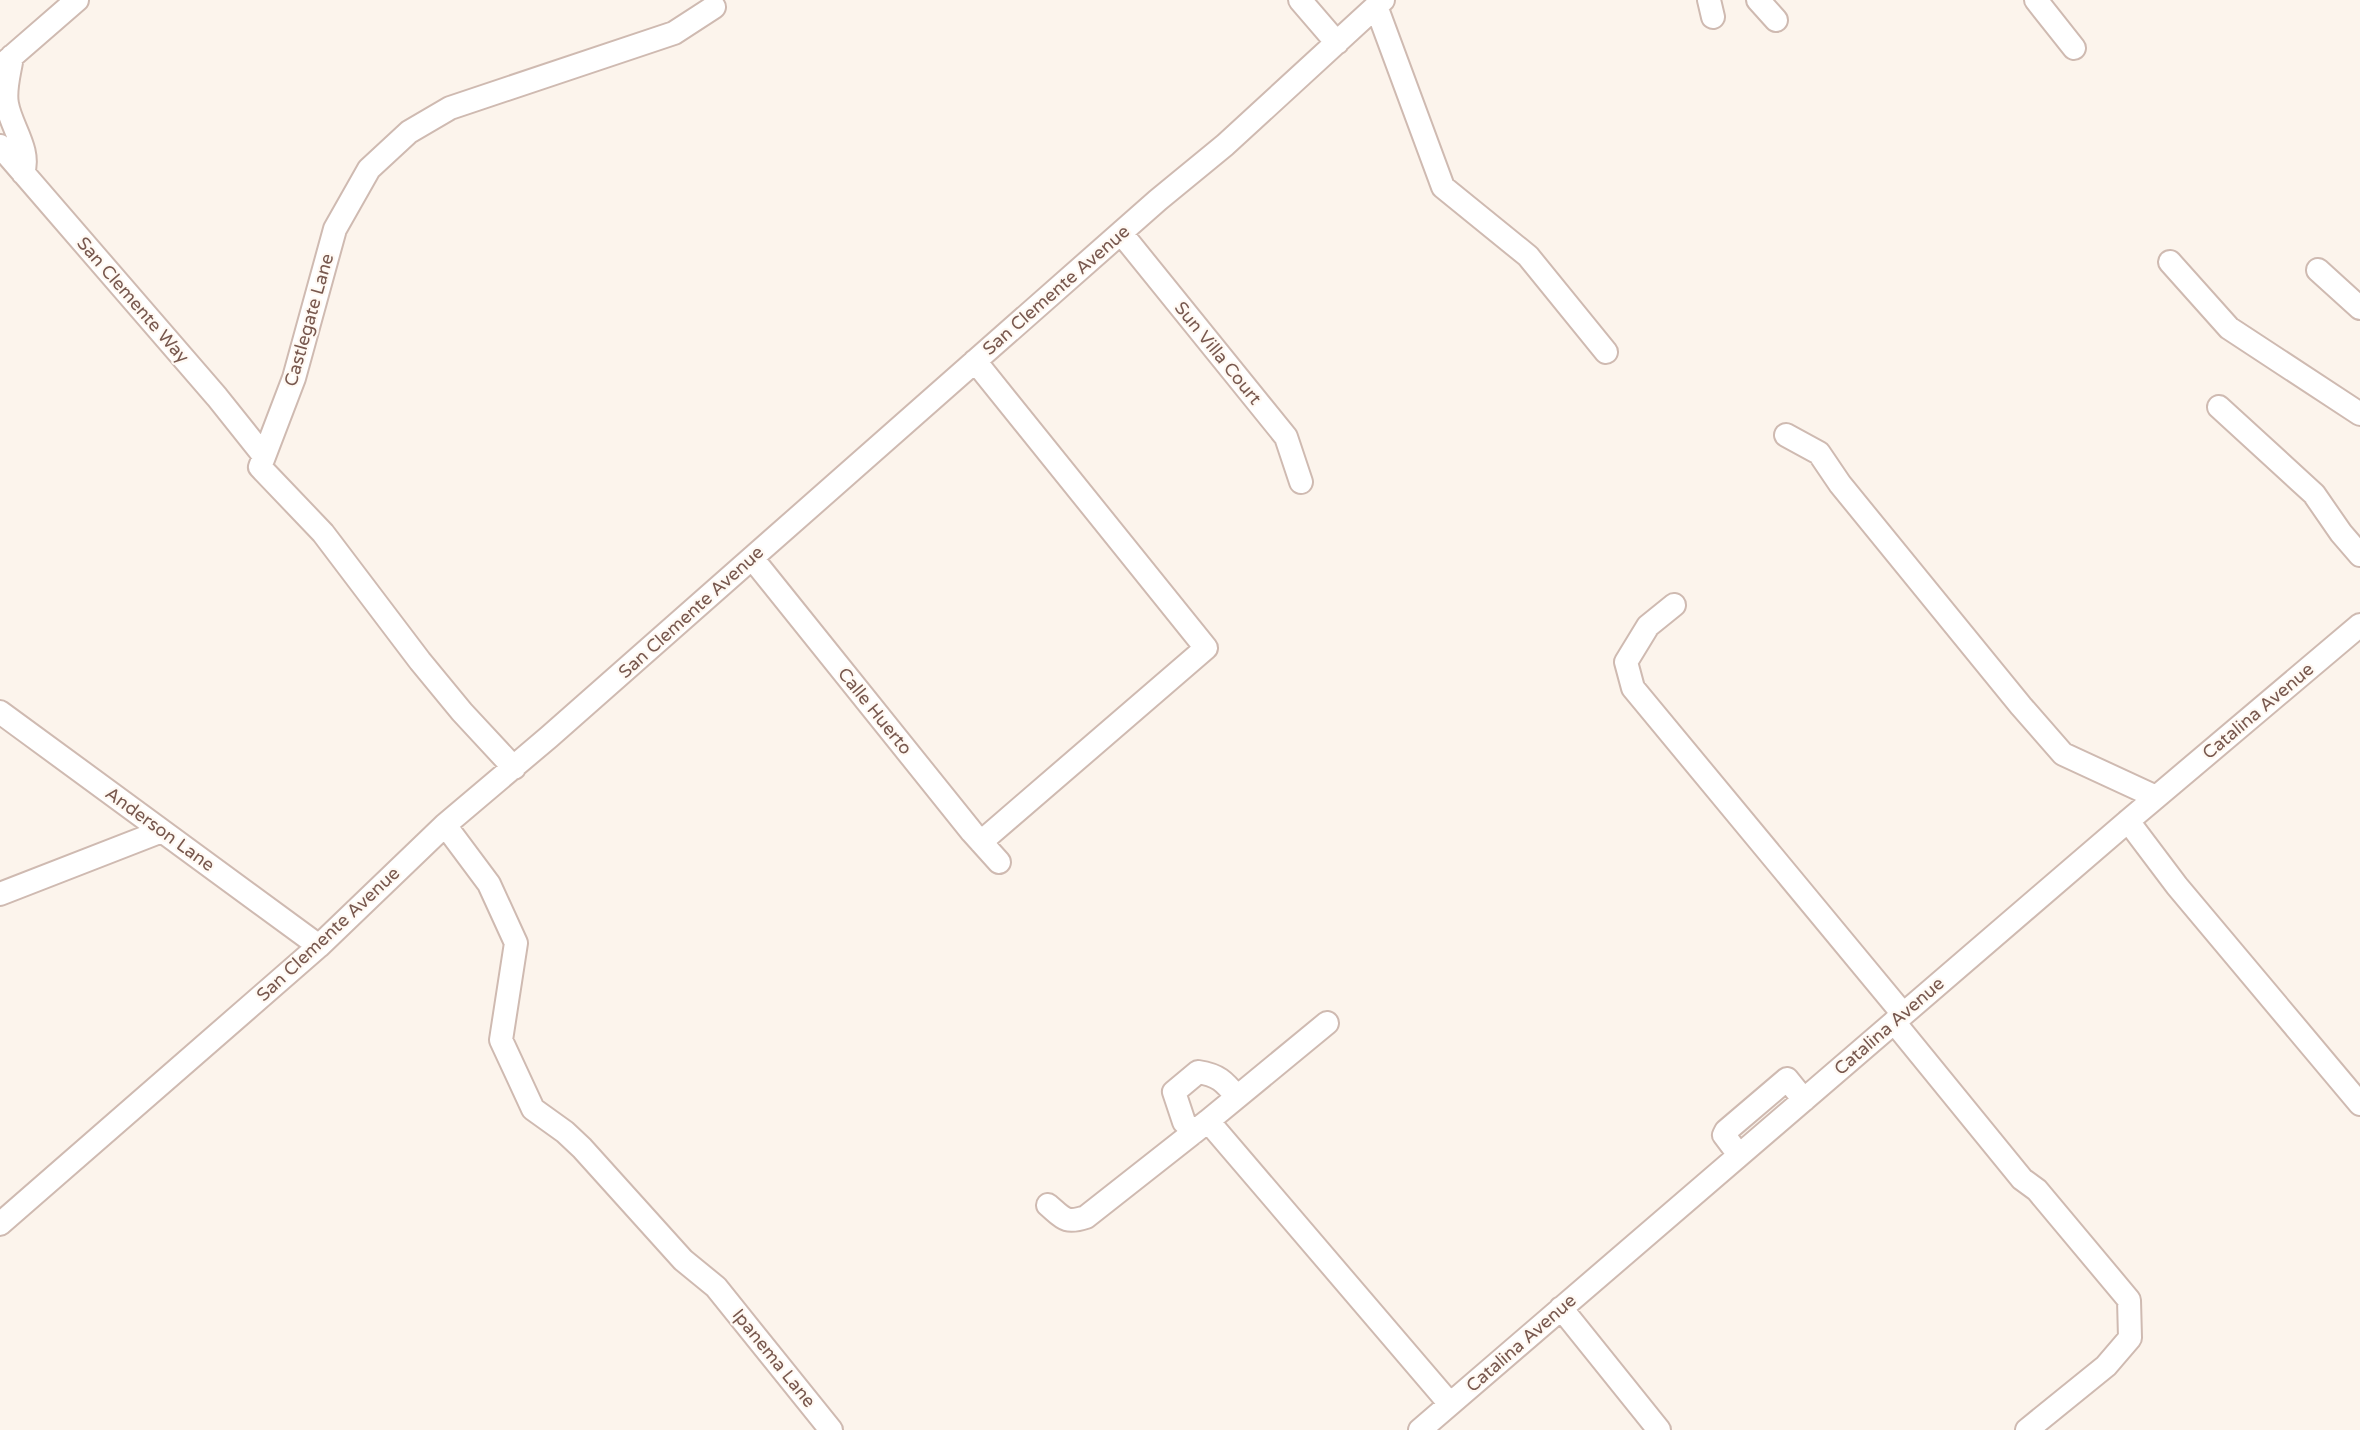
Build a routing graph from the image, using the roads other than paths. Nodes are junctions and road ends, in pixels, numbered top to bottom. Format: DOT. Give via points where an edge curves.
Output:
graph roads {
  1 [pos="76,0"];
  2 [pos="1300,0"];
  3 [pos="1758,0"];
  4 [pos="2036,0"];
  5 [pos="1380,3"];
  6 [pos="714,7"];
  7 [pos="1776,20"];
  8 [pos="1338,44"];
  9 [pos="2074,48"];
  10 [pos="6,62"];
  11 [pos="0,146"];
  12 [pos="23,173"];
  13 [pos="1120,233"];
  14 [pos="2170,262"];
  15 [pos="2318,270"];
  16 [pos="2360,308"];
  17 [pos="1606,352"];
  18 [pos="975,361"];
  19 [pos="2220,407"];
  20 [pos="2360,414"];
  21 [pos="1786,435"];
  22 [pos="264,456"];
  23 [pos="1301,482"];
  24 [pos="2360,555"];
  25 [pos="752,558"];
  26 [pos="1674,605"];
  27 [pos="2360,625"];
  28 [pos="0,712"];
  29 [pos="514,768"];
  30 [pos="2156,798"];
  31 [pos="2128,821"];
  32 [pos="445,825"];
  33 [pos="162,831"];
  34 [pos="981,842"];
  35 [pos="999,862"];
  36 [pos="0,894"];
  37 [pos="319,946"];
  38 [pos="1899,1018"];
  39 [pos="1327,1023"];
  40 [pos="1237,1096"];
  41 [pos="2360,1104"];
  42 [pos="1201,1126"];
  43 [pos="1048,1205"];
  44 [pos="0,1224"];
  45 [pos="1562,1308"];
  46 [pos="1450,1404"];
  47 [pos="831,1430"];
  48 [pos="1420,1430"];
  49 [pos="1659,1430"];
  50 [pos="2027,1430"];
  1 -- 10 [label="street"];
  2 -- 8 [label="street"];
  3 -- 7 [label="street"];
  4 -- 9 [label="street"];
  5 -- 8 [label="street, San Clemente Avenue"];
  5 -- 17 [label="street" via="1443,187 1528,256"];
  6 -- 22 [label="street, Castlegate Lane" via="674,33 450,108 409,132 369,169 335,229 294,378"];
  8 -- 13 [label="street, San Clemente Avenue"];
  10 -- 12 [label="street" via="6,100 26,156"];
  11 -- 12 [label="street, San Clemente Way"];
  12 -- 22 [label="street, San Clemente Way"];
  13 -- 18 [label="street, San Clemente Avenue"];
  13 -- 23 [label="street, Sun Villa Court" via="1286,437"];
  14 -- 20 [label="street" via="2229,328"];
  15 -- 16 [label="street"];
  18 -- 25 [label="street, San Clemente Avenue"];
  18 -- 34 [label="street" via="1206,648"];
  19 -- 24 [label="street" via="2314,494"];
  21 -- 30 [label="street" via="1819,453 1840,484 2063,754"];
  22 -- 29 [label="street" via="260,467 323,533 420,662"];
  25 -- 29 [label="street, San Clemente Avenue"];
  25 -- 34 [label="street, Calle Huerto"];
  26 -- 38 [label="street" via="1648,626 1626,662 1633,687"];
  27 -- 30 [label="street, Catalina Avenue"];
  28 -- 33 [label="street, Anderson Lane"];
  29 -- 32 [label="street, San Clemente Avenue"];
  30 -- 31 [label="street, Catalina Avenue"];
  31 -- 38 [label="street, Catalina Avenue"];
  31 -- 41 [label="street" via="2184,895"];
  32 -- 37 [label="street, San Clemente Avenue"];
  32 -- 47 [label="street, Ipanema Lane" via="489,884 516,943 501,1040 533,1109 565,1132 683,1260 716,1287"];
  33 -- 36 [label="street"];
  33 -- 37 [label="street, Anderson Lane"];
  34 -- 35 [label="street, Calle Huerto"];
  37 -- 44 [label="street, San Clemente Avenue"];
  38 -- 45 [label="street, Catalina Avenue"];
  38 -- 50 [label="street" via="2022,1179 2037,1190 2129,1300 2130,1338 2106,1366"];
  39 -- 40 [label="street"];
  40 -- 42 [label="street"];
  40 -- 42 [label="street" via="1223,1080 1208,1073 1198,1072 1180,1086 1174,1092 1184,1122"];
  42 -- 43 [label="street" via="1086,1217 1064,1220"];
  42 -- 46 [label="street"];
  45 -- 46 [label="street, Catalina Avenue"];
  45 -- 49 [label="street"];
  46 -- 48 [label="street, Catalina Avenue"];
}
